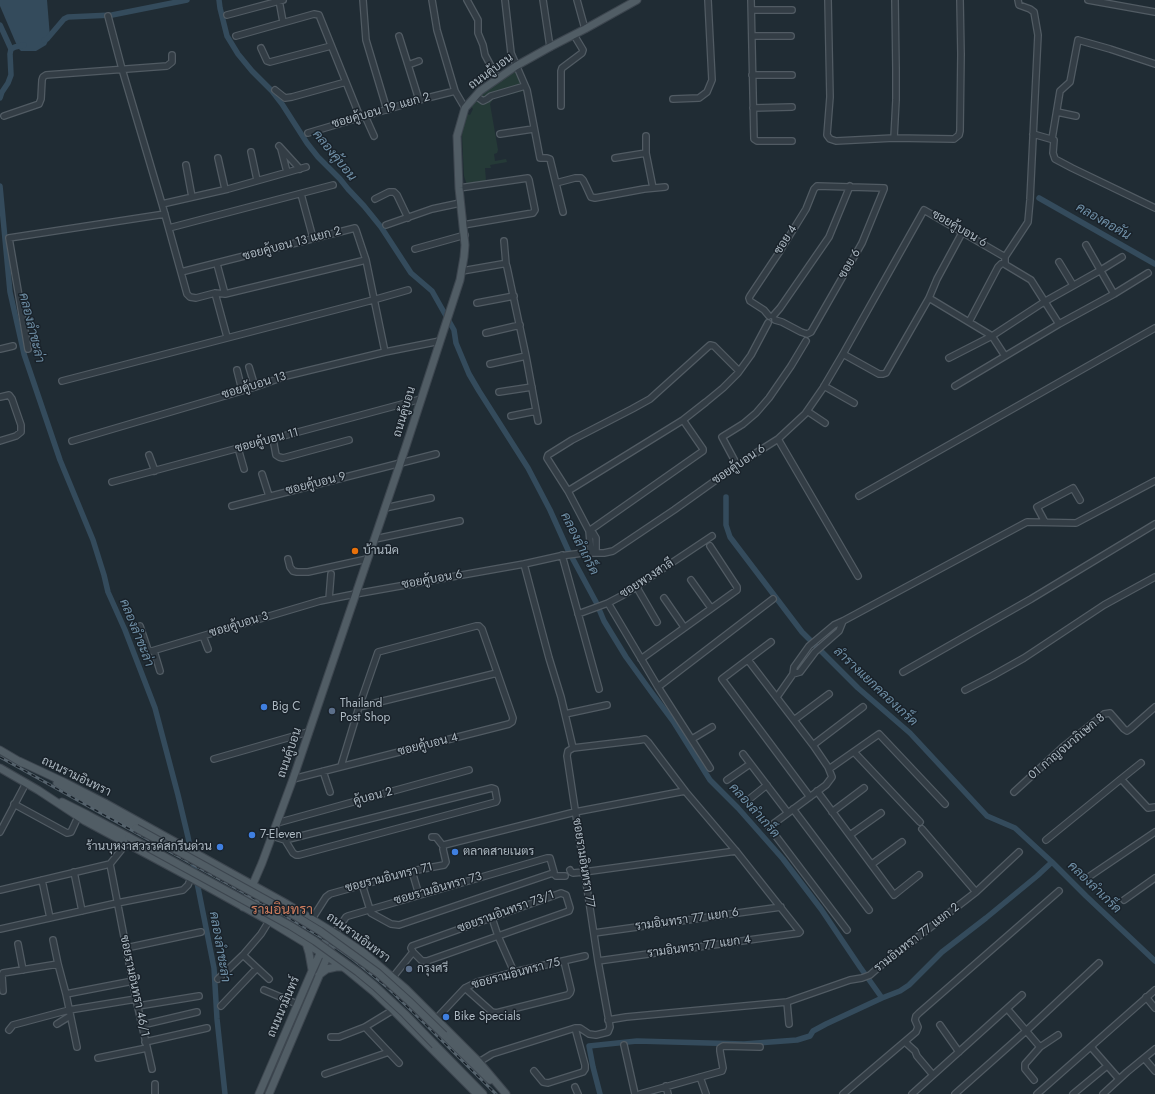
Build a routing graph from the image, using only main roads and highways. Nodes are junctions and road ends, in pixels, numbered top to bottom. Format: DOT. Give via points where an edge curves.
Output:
graph roads {
  1 [pos="636,0"];
  2 [pos="0,750"];
  3 [pos="19,761"];
  4 [pos="0,768"];
  5 [pos="38,790"];
  6 [pos="128,840"];
  7 [pos="225,870"];
  8 [pos="254,885"];
  9 [pos="213,890"];
  10 [pos="249,894"];
  11 [pos="243,907"];
  12 [pos="310,918"];
  13 [pos="283,930"];
  14 [pos="334,932"];
  15 [pos="295,937"];
  16 [pos="306,943"];
  17 [pos="323,954"];
  18 [pos="364,954"];
  19 [pos="344,968"];
  20 [pos="312,971"];
  21 [pos="318,977"];
  22 [pos="259,1094"];
  23 [pos="269,1094"];
  24 [pos="477,1094"];
  25 [pos="483,1094"];
  26 [pos="505,1094"];
  1 -- 8 [label="main road, ถนนคู้บอน" via="516,66 480,91 465,108 457,136 460,203 465,235 462,271 375,539"];
  2 -- 3 [label="main road, ถนนรามอินทรา"];
  3 -- 7 [label="main road, ถนนรามอินทรา" via="84,792"];
  3 -- 26 [label="main road, ถนนรามอินทรา, bridge" via="320,931 384,978"];
  4 -- 5 [label="main road"];
  5 -- 6 [label="main road" via="88,814"];
  5 -- 6 [label="main road" via="78,817"];
  6 -- 9 [label="main road"];
  6 -- 25 [label="main road, bridge" via="316,941 353,968 406,1014"];
  7 -- 8 [label="main road, ถนนรามอินทรา"];
  7 -- 9 [label="main road" via="225,882"];
  8 -- 10 [label="main road, ถนนคู้บอน"];
  8 -- 12 [label="main road, ถนนรามอินทรา"];
  9 -- 11 [label="main road"];
  10 -- 11 [label="main road, ถนนคู้บอน"];
  10 -- 13 [label="main road" via="251,898 276,914"];
  11 -- 13 [label="main road"];
  12 -- 14 [label="main road, ถนนรามอินทรา"];
  12 -- 15 [label="main road" via="309,932"];
  13 -- 15 [label="main road"];
  14 -- 17 [label="main road, ถนนนวมินทร์"];
  14 -- 18 [label="main road, ถนนรามอินทรา"];
  15 -- 16 [label="main road"];
  16 -- 17 [label="main road"];
  16 -- 20 [label="main road"];
  17 -- 19 [label="main road"];
  17 -- 20 [label="main road, ถนนนวมินทร์"];
  17 -- 21 [label="main road, ถนนนวมินทร์"];
  18 -- 19 [label="main road" via="351,955"];
  18 -- 26 [label="main road, ถนนรามอินทรา" via="393,977 436,1019 479,1062"];
  19 -- 21 [label="main road" via="327,969"];
  19 -- 24 [label="main road" via="374,992"];
  20 -- 22 [label="main road, ถนนนวมินทร์"];
  21 -- 23 [label="main road, ถนนนวมินทร์"];
}
